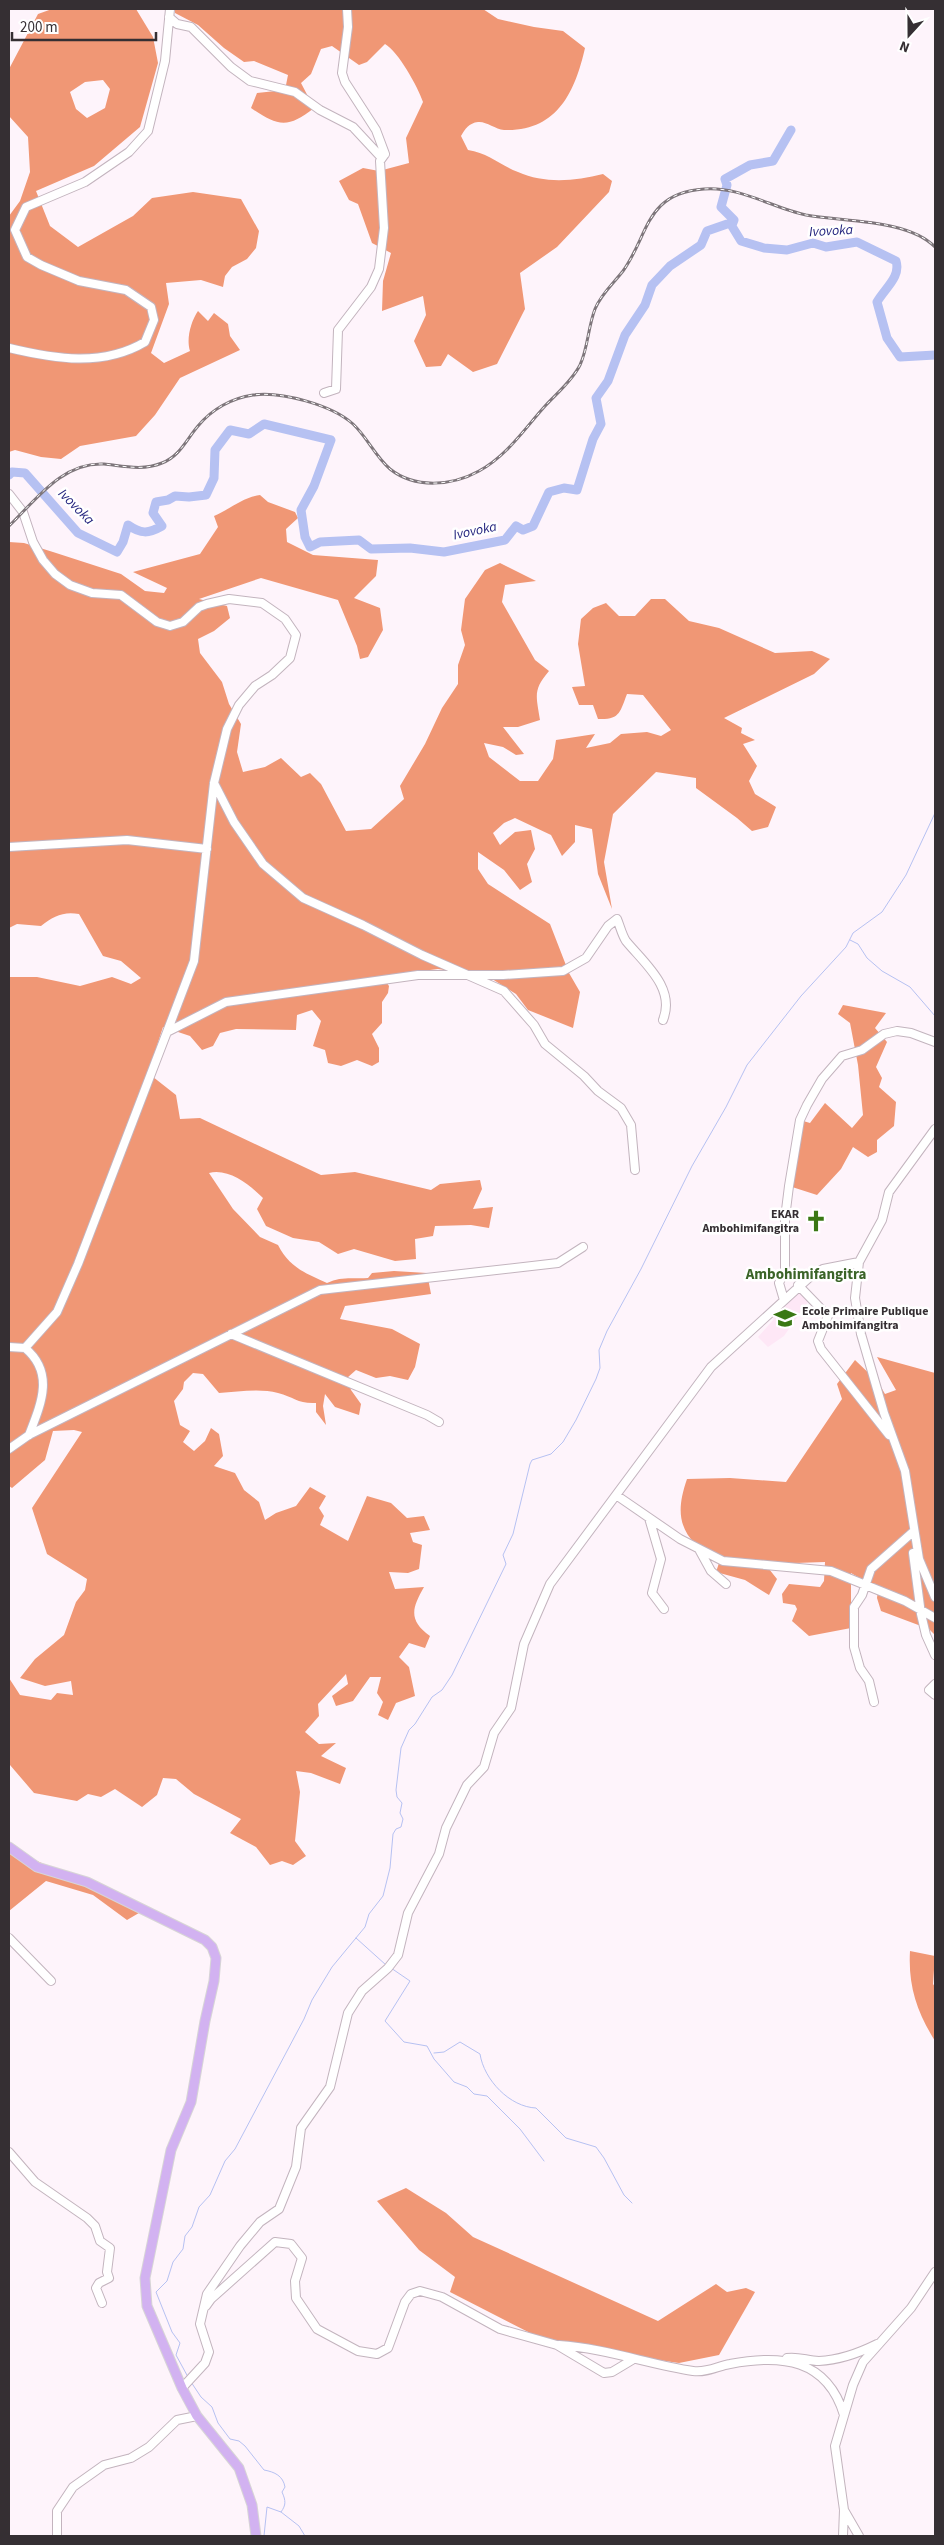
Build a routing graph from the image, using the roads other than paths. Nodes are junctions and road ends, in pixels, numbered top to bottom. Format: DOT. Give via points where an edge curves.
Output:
graph roads {
  1 [pos="347,9"];
  2 [pos="169,13"];
  3 [pos="385,154"];
  4 [pos="9,348"];
  5 [pos="324,393"];
  6 [pos="10,496"];
  7 [pos="214,783"];
  8 [pos="9,847"];
  9 [pos="207,848"];
  10 [pos="466,973"];
  11 [pos="664,1020"];
  12 [pos="167,1032"];
  13 [pos="935,1042"];
  14 [pos="935,1129"];
  15 [pos="635,1170"];
  16 [pos="583,1247"];
  17 [pos="859,1262"];
  18 [pos="798,1285"];
  19 [pos="784,1300"];
  20 [pos="231,1334"];
  21 [pos="9,1348"];
  22 [pos="25,1348"];
  23 [pos="439,1422"];
  24 [pos="29,1435"];
  25 [pos="895,1442"];
  26 [pos="9,1449"];
  27 [pos="616,1496"];
  28 [pos="649,1518"];
  29 [pos="914,1531"];
  30 [pos="700,1551"];
  31 [pos="726,1584"];
  32 [pos="865,1584"];
  33 [pos="935,1597"];
  34 [pos="664,1609"];
  35 [pos="920,1609"];
  36 [pos="935,1618"];
  37 [pos="935,1655"];
  38 [pos="935,1684"];
  39 [pos="935,1695"];
  40 [pos="874,1702"];
  41 [pos="9,1848"];
  42 [pos="9,1938"];
  43 [pos="51,1980"];
  44 [pos="9,2152"];
  45 [pos="935,2272"];
  46 [pos="102,2303"];
  47 [pos="201,2315"];
  48 [pos="880,2342"];
  49 [pos="557,2345"];
  50 [pos="632,2360"];
  51 [pos="761,2362"];
  52 [pos="186,2383"];
  53 [pos="844,2415"];
  54 [pos="197,2416"];
  55 [pos="844,2510"];
  56 [pos="57,2536"];
  57 [pos="256,2536"];
  58 [pos="842,2536"];
  59 [pos="859,2536"];
  1 -- 3 [label="street" via="342,73 376,130"];
  2 -- 3 [label="street" via="177,24 191,27 231,67 250,81 295,92 353,127 380,156"];
  2 -- 4 [label="street" via="165,62 148,132 129,152 85,182 26,207 15,230 27,257 41,265 79,281 126,290 151,307 154,320 145,342 116,356 85,358 43,356"];
  3 -- 5 [label="street" via="380,161 384,228 379,269 372,287 338,330 336,389"];
  6 -- 7 [label="street" via="23,512 33,542 44,560 70,586 92,593 122,596 158,622 170,626 183,622 199,607 229,599 262,603 285,619 296,635 290,658 255,686 239,705 227,729"];
  7 -- 9 [label="street"];
  7 -- 10 [label="street" via="234,822 263,864 302,898"];
  8 -- 9 [label="street" via="127,840"];
  9 -- 12 [label="street" via="194,961"];
  10 -- 11 [label="street" via="503,975 563,971 586,958 608,926 617,920 625,939 664,989 668,1001"];
  10 -- 12 [label="street" via="418,974 226,1002"];
  10 -- 15 [label="street" via="504,991 534,1025 545,1044 622,1108 632,1125"];
  12 -- 22 [label="street" via="57,1312"];
  13 -- 19 [label="street" via="911,1033 897,1031 884,1034 862,1050 842,1056 806,1104 788,1186 785,1270 780,1283"];
  14 -- 17 [label="street" via="889,1192 882,1220"];
  16 -- 20 [label="street" via="558,1263 320,1290"];
  17 -- 18 [label="street" via="823,1270"];
  17 -- 25 [label="street" via="855,1298 861,1334 870,1372"];
  18 -- 19 [label="street"];
  18 -- 25 [label="street" via="828,1316 818,1341 821,1349"];
  19 -- 27 [label="street" via="711,1368"];
  20 -- 23 [label="street"];
  20 -- 24 [label="street"];
  21 -- 22 [label="street"];
  22 -- 24 [label="street" via="34,1355 43,1372 42,1401"];
  24 -- 26 [label="street"];
  25 -- 29 [label="street" via="905,1471"];
  27 -- 28 [label="street"];
  27 -- 47 [label="street" via="550,1584 524,1644 511,1708 494,1733 484,1766 467,1785 446,1828 439,1854 408,1913 398,1955 362,1991 348,2013 330,2088 301,2128 296,2167 279,2209 260,2222 240,2246 207,2294"];
  28 -- 30 [label="street"];
  28 -- 34 [label="street" via="661,1559 652,1593"];
  29 -- 32 [label="street" via="877,1562"];
  29 -- 33 [label="street" via="918,1559"];
  29 -- 35 [label="street" via="912,1546"];
  30 -- 31 [label="street" via="711,1571"];
  30 -- 32 [label="street" via="723,1561 822,1568"];
  32 -- 35 [label="street"];
  32 -- 40 [label="street" via="854,1607 854,1647"];
  35 -- 36 [label="street"];
  35 -- 37 [label="street"];
  38 -- 39 [label="street" via="929,1690"];
  41 -- 52 [label="main road" via="37,1867 87,1882 204,1940 212,1947 216,1958 191,2102 171,2150 145,2278 147,2306"];
  42 -- 43 [label="street"];
  44 -- 46 [label="street" via="34,2182 87,2218 95,2226 100,2240 110,2248 109,2278 96,2288"];
  45 -- 48 [label="street" via="911,2308"];
  47 -- 49 [label="street" via="211,2299 275,2242 291,2244 302,2258 295,2281 296,2298 317,2329 358,2351 377,2354 388,2348 405,2302 411,2294 420,2291 442,2297 500,2329"];
  47 -- 52 [label="street" via="200,2324 209,2352 205,2362"];
  48 -- 51 [label="street" via="856,2354 818,2361 796,2357"];
  48 -- 53 [label="street" via="863,2362"];
  49 -- 50 [label="street"];
  49 -- 50 [label="street" via="604,2372 612,2372"];
  50 -- 51 [label="street" via="696,2372 730,2364"];
  51 -- 53 [label="street" via="795,2362 808,2367 832,2386"];
  52 -- 54 [label="main road"];
  53 -- 55 [label="street" via="835,2446"];
  54 -- 56 [label="street" via="177,2420 150,2447 131,2458 104,2465 73,2487 57,2511"];
  54 -- 57 [label="main road" via="239,2468 252,2505"];
  55 -- 58 [label="street"];
  55 -- 59 [label="street"];
}
